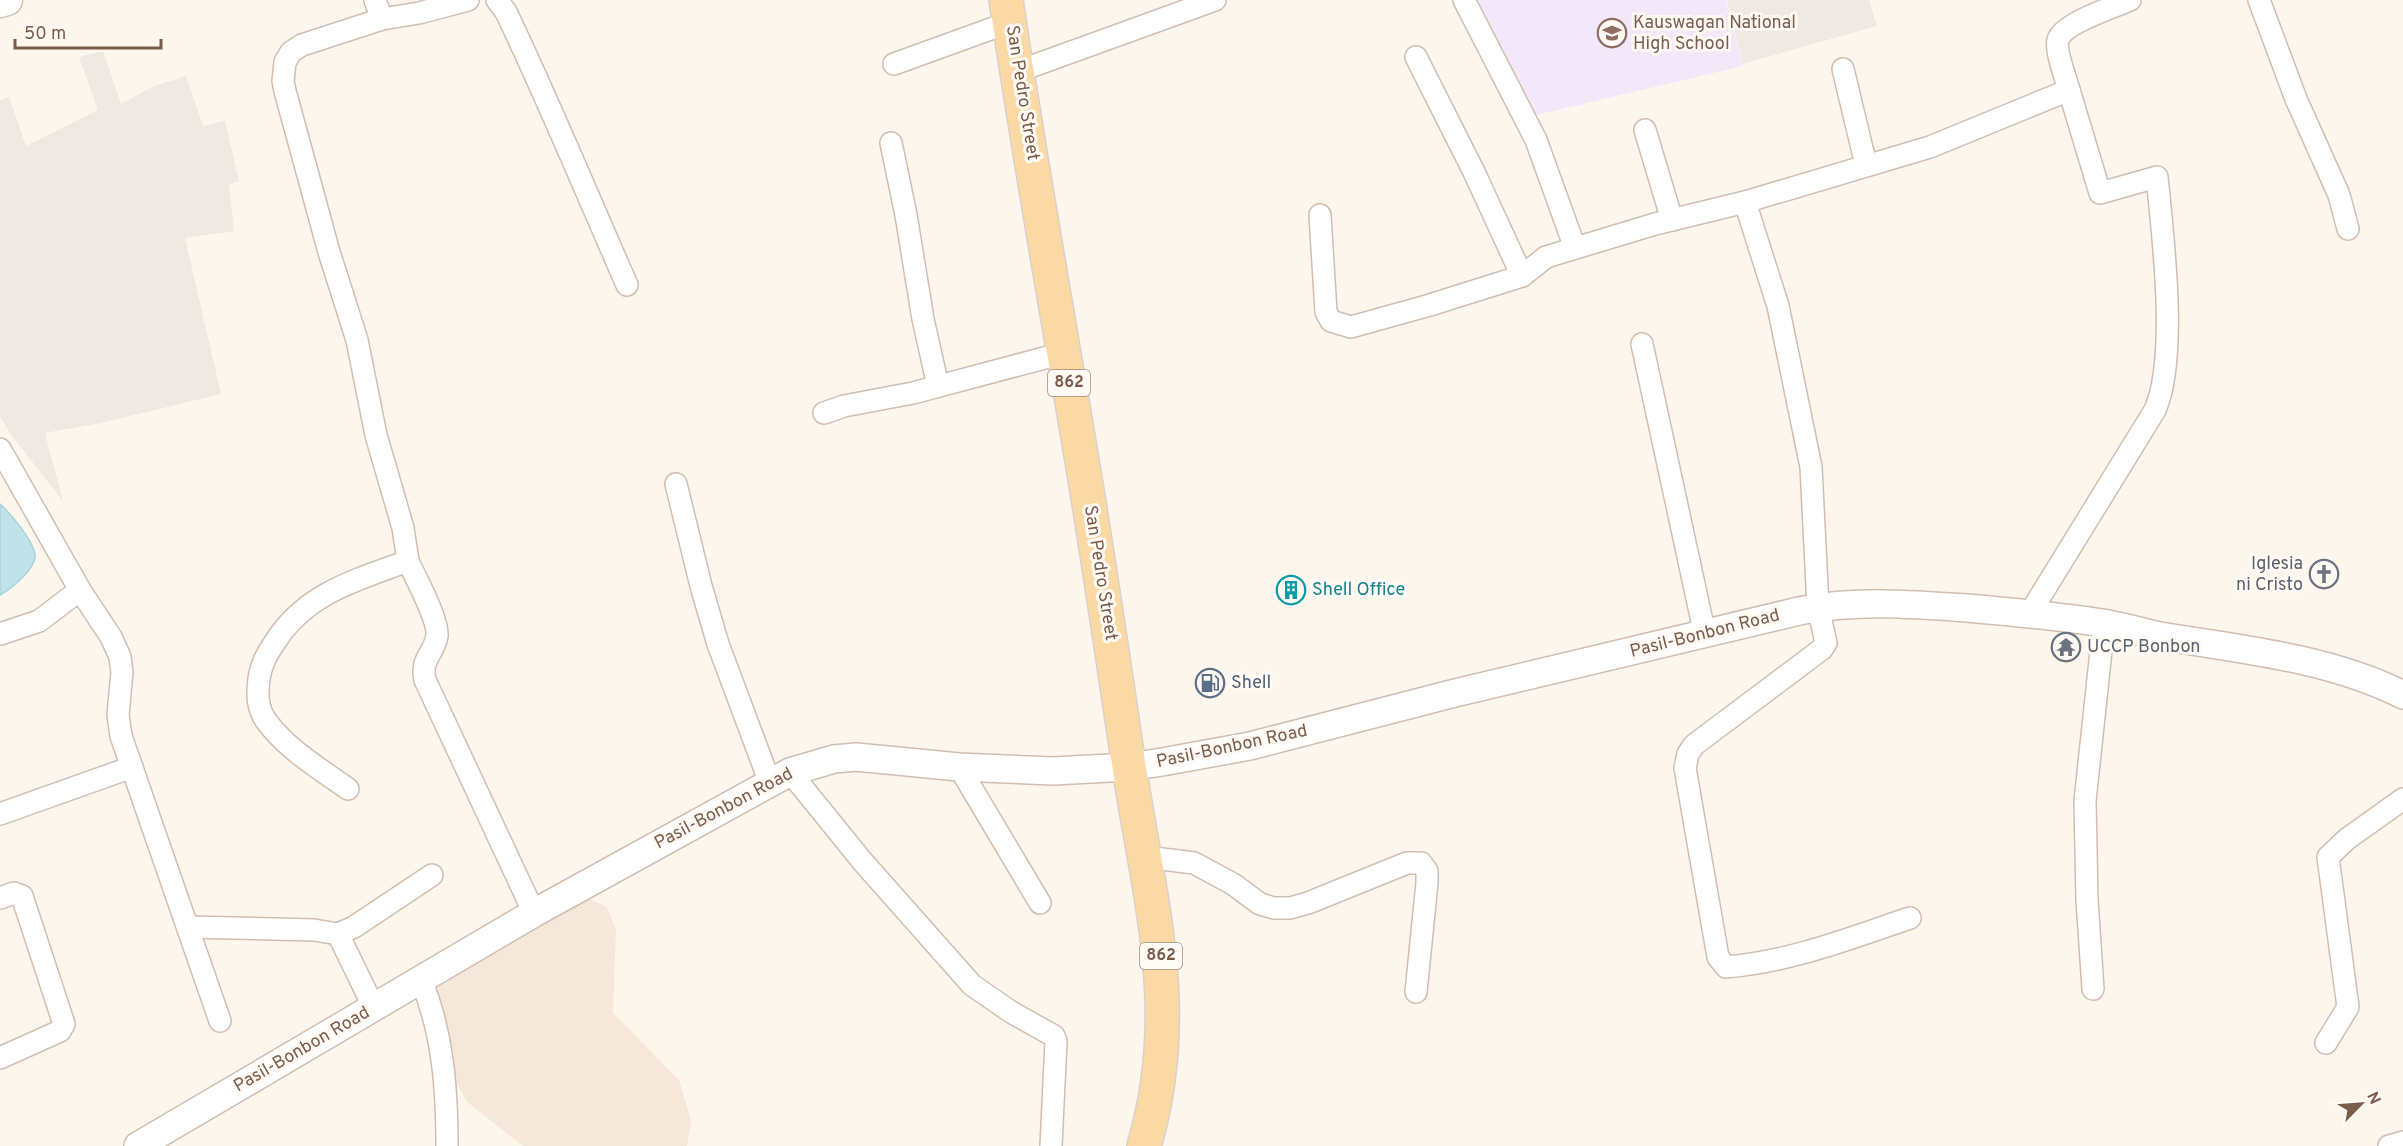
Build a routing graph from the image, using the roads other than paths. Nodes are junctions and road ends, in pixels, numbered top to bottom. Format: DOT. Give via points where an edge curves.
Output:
graph roads {
  1 [pos="7,0"];
  2 [pos="468,0"];
  3 [pos="497,0"];
  4 [pos="1215,0"];
  5 [pos="1464,0"];
  6 [pos="2130,0"];
  7 [pos="2259,0"];
  8 [pos="0,2"];
  9 [pos="379,10"];
  10 [pos="1008,11"];
  11 [pos="1416,57"];
  12 [pos="894,64"];
  13 [pos="1844,69"];
  14 [pos="1019,71"];
  15 [pos="2069,90"];
  16 [pos="1645,130"];
  17 [pos="891,143"];
  18 [pos="1866,165"];
  19 [pos="1745,202"];
  20 [pos="1320,215"];
  21 [pos="1672,220"];
  22 [pos="2348,229"];
  23 [pos="1575,248"];
  24 [pos="1522,276"];
  25 [pos="627,285"];
  26 [pos="1642,344"];
  27 [pos="1064,353"];
  28 [pos="938,386"];
  29 [pos="824,413"];
  30 [pos="0,449"];
  31 [pos="676,484"];
  32 [pos="408,561"];
  33 [pos="80,590"];
  34 [pos="1818,607"];
  35 [pos="2030,613"];
  36 [pos="2104,623"];
  37 [pos="0,634"];
  38 [pos="1705,635"];
  39 [pos="2403,694"];
  40 [pos="959,766"];
  41 [pos="132,767"];
  42 [pos="1129,767"];
  43 [pos="780,777"];
  44 [pos="348,789"];
  45 [pos="2403,799"];
  46 [pos="0,814"];
  47 [pos="1146,857"];
  48 [pos="432,875"];
  49 [pos="0,898"];
  50 [pos="1040,903"];
  51 [pos="534,913"];
  52 [pos="1910,918"];
  53 [pos="188,927"];
  54 [pos="338,934"];
  55 [pos="421,980"];
  56 [pos="2093,989"];
  57 [pos="1416,992"];
  58 [pos="374,1008"];
  59 [pos="220,1021"];
  60 [pos="2326,1043"];
  61 [pos="0,1059"];
  62 [pos="2403,1142"];
  63 [pos="138,1146"];
  64 [pos="447,1146"];
  65 [pos="1051,1146"];
  66 [pos="1144,1146"];
  67 [pos="2389,1146"];
  1 -- 8 [label="main road"];
  2 -- 9 [label="street" via="419,13"];
  3 -- 25 [label="street" via="507,12 546,96"];
  4 -- 14 [label="street"];
  5 -- 23 [label="street" via="1536,140"];
  6 -- 15 [label="street" via="2070,26 2061,35 2058,47"];
  7 -- 22 [label="street" via="2296,99 2336,188"];
  9 -- 32 [label="street" via="291,52 285,62 283,81 328,252 357,340"];
  10 -- 12 [label="street"];
  10 -- 14 [label="main road, San Pedro Street / 862"];
  11 -- 24 [label="street"];
  13 -- 18 [label="street"];
  14 -- 27 [label="main road, San Pedro Street / 862"];
  15 -- 18 [label="street" via="1952,139"];
  15 -- 35 [label="street" via="2100,193 2157,177 2167,319 2164,376 2155,410"];
  16 -- 21 [label="street"];
  17 -- 28 [label="street"];
  18 -- 19 [label="street"];
  19 -- 21 [label="street"];
  19 -- 34 [label="street" via="1778,306 1810,467"];
  20 -- 24 [label="street" via="1326,312 1331,321 1341,326 1351,327"];
  21 -- 23 [label="street"];
  23 -- 24 [label="street" via="1546,257"];
  26 -- 38 [label="street"];
  27 -- 28 [label="street"];
  27 -- 42 [label="main road, San Pedro Street / 862"];
  28 -- 29 [label="street"];
  30 -- 33 [label="street"];
  31 -- 43 [label="street" via="718,644"];
  32 -- 44 [label="street" via="329,591 308,605 284,627 260,671 258,702 266,721 295,751"];
  32 -- 51 [label="street" via="436,628 435,641 424,665 425,680"];
  33 -- 37 [label="street" via="39,621"];
  33 -- 41 [label="street" via="120,657 118,716"];
  34 -- 35 [label="street, Pasil-Bonbon Road" via="1909,603"];
  34 -- 38 [label="street, Pasil-Bonbon Road"];
  34 -- 52 [label="street" via="1825,646 1694,745 1688,754 1685,768 1718,957 1726,967 1779,959"];
  35 -- 36 [label="street, Pasil-Bonbon Road"];
  36 -- 39 [label="street, Pasil-Bonbon Road" via="2282,656"];
  36 -- 56 [label="street" via="2085,801"];
  38 -- 42 [label="street, Pasil-Bonbon Road" via="1250,746"];
  40 -- 42 [label="street, Pasil-Bonbon Road" via="1053,771"];
  40 -- 43 [label="street, Pasil-Bonbon Road" via="856,757 834,759"];
  40 -- 50 [label="street"];
  41 -- 46 [label="street"];
  41 -- 53 [label="street"];
  42 -- 47 [label="main road, San Pedro Street / 862"];
  43 -- 51 [label="street, Pasil-Bonbon Road"];
  43 -- 65 [label="street" via="972,985 1054,1036"];
  45 -- 60 [label="street" via="2347,838 2328,857 2348,1007"];
  47 -- 57 [label="street" via="1194,863 1260,904 1275,908 1308,903 1407,862 1421,863 1427,870 1427,883"];
  47 -- 66 [label="main road, San Pedro Street / 862" via="1157,924 1164,1013 1156,1097"];
  48 -- 54 [label="street"];
  49 -- 61 [label="street" via="14,893 22,896 64,1024 60,1031"];
  51 -- 55 [label="street, Pasil-Bonbon Road"];
  53 -- 54 [label="street"];
  53 -- 59 [label="street"];
  54 -- 58 [label="street"];
  55 -- 58 [label="street, Pasil-Bonbon Road"];
  55 -- 64 [label="street" via="433,1009 442,1056"];
  58 -- 63 [label="street, Pasil-Bonbon Road"];
  62 -- 67 [label="street"];
}
